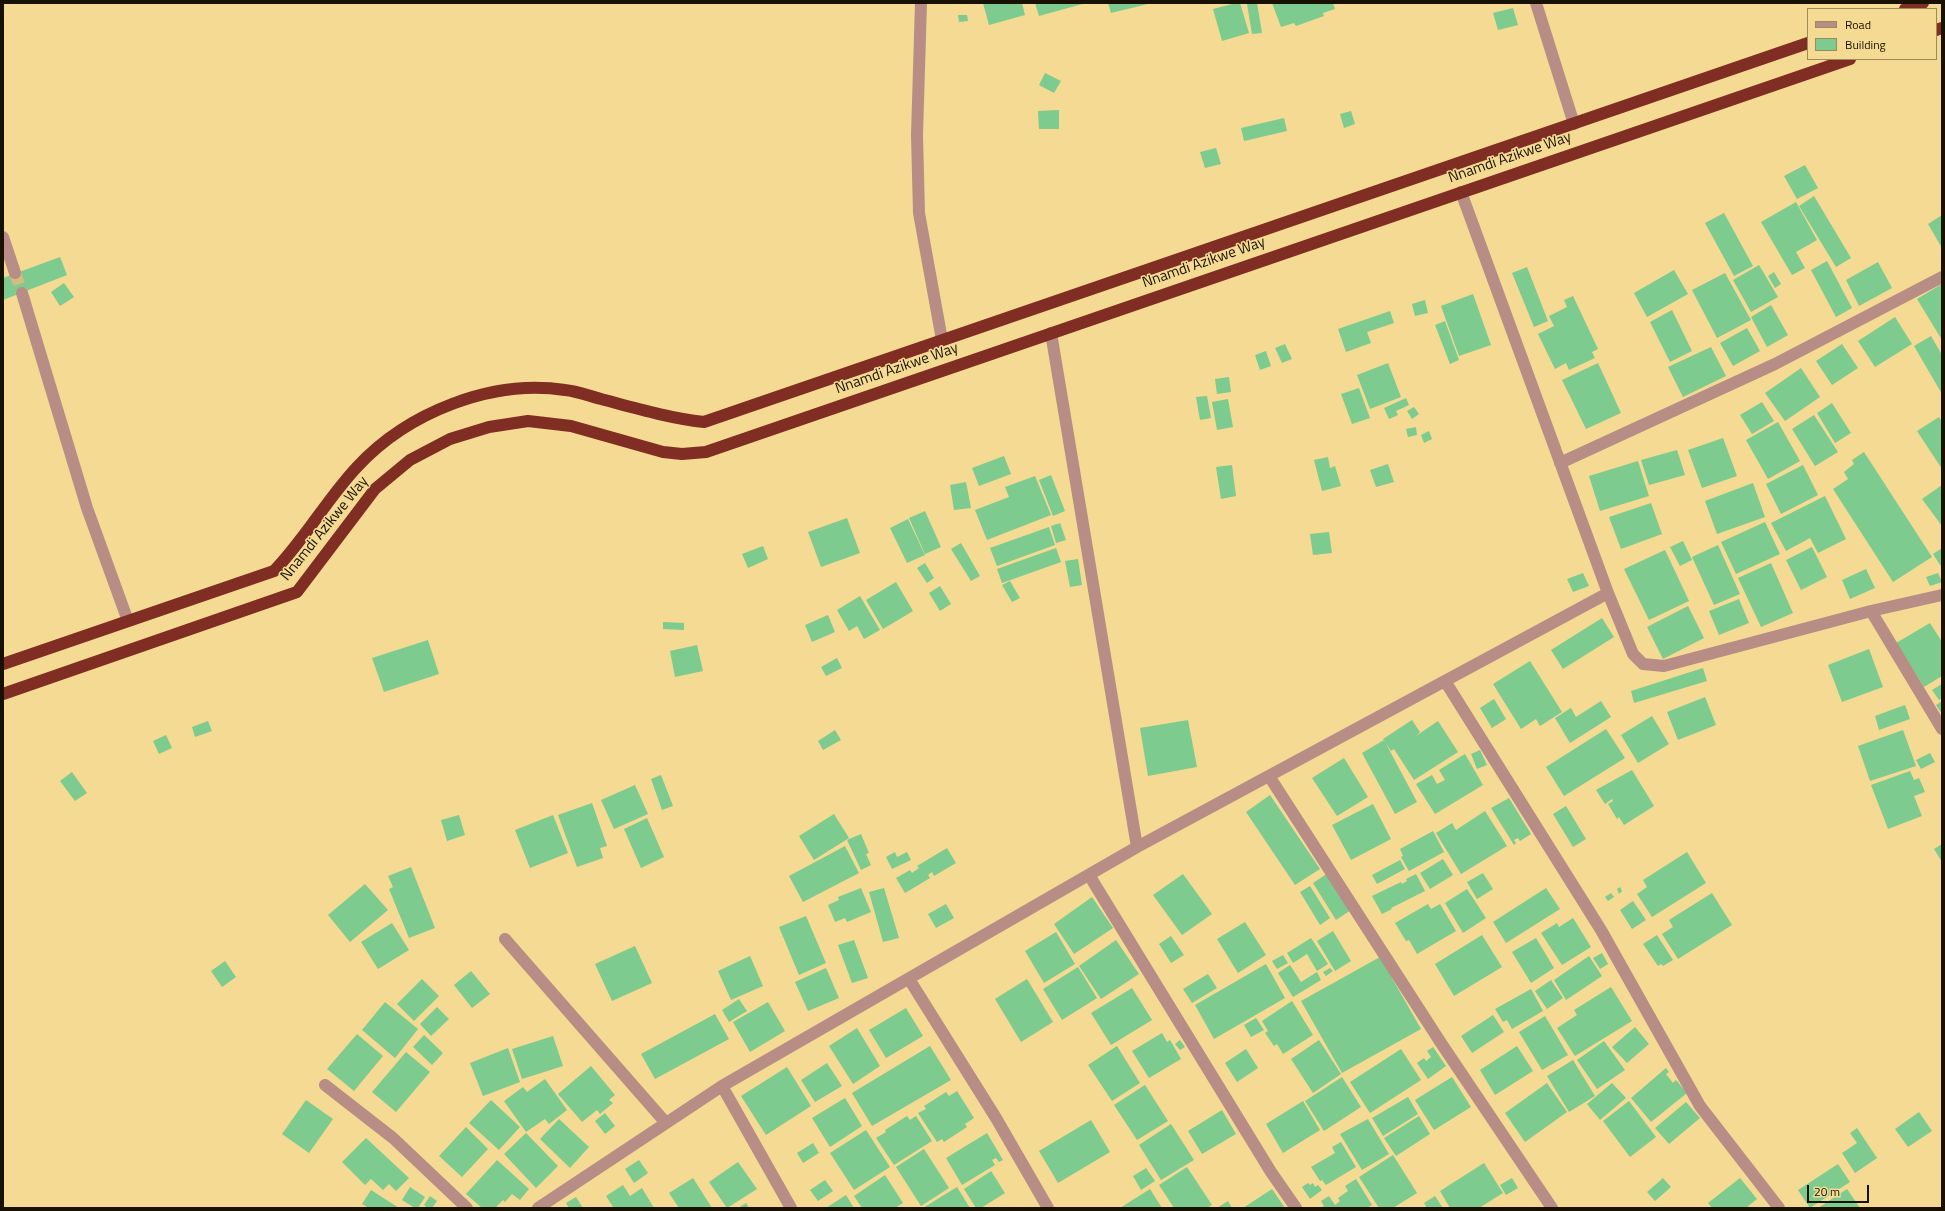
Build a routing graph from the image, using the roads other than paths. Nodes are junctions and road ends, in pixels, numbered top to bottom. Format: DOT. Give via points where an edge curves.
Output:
graph roads {
  1 [pos="921,3"];
  2 [pos="1536,3"];
  3 [pos="1922,3"];
  4 [pos="1908,8"];
  5 [pos="1807,43"];
  6 [pos="1847,60"];
  7 [pos="1574,124"];
  8 [pos="1460,192"];
  9 [pos="3,237"];
  10 [pos="15,273"];
  11 [pos="1942,276"];
  12 [pos="22,293"];
  13 [pos="1051,333"];
  14 [pos="942,340"];
  15 [pos="1560,463"];
  16 [pos="1608,593"];
  17 [pos="1942,594"];
  18 [pos="1871,611"];
  19 [pos="128,621"];
  20 [pos="3,664"];
  21 [pos="1445,681"];
  22 [pos="3,694"];
  23 [pos="1942,729"];
  24 [pos="1269,776"];
  25 [pos="1137,847"];
  26 [pos="1089,875"];
  27 [pos="505,939"];
  28 [pos="909,979"];
  29 [pos="325,1085"];
  30 [pos="722,1086"];
  31 [pos="666,1123"];
  32 [pos="552,1204"];
  33 [pos="467,1208"];
  34 [pos="538,1208"];
  35 [pos="791,1208"];
  36 [pos="1048,1208"];
  37 [pos="1296,1208"];
  38 [pos="1552,1208"];
  39 [pos="1779,1208"];
  1 -- 14 [label="street" via="917,135 919,214"];
  2 -- 7 [label="street"];
  3 -- 4 [label="highway"];
  5 -- 7 [label="highway, Nnamdi Azikwe Way"];
  6 -- 8 [label="highway, Nnamdi Azikwe Way"];
  7 -- 14 [label="highway, Nnamdi Azikwe Way"];
  8 -- 13 [label="highway, Nnamdi Azikwe Way"];
  8 -- 15 [label="street"];
  9 -- 10 [label="street"];
  11 -- 15 [label="street" via="1774,364"];
  12 -- 19 [label="street" via="87,508"];
  13 -- 22 [label="highway, Nnamdi Azikwe Way" via="706,452 663,452 571,426 528,421 489,427 450,439 410,460 375,488 297,592"];
  13 -- 25 [label="street"];
  14 -- 19 [label="highway, Nnamdi Azikwe Way" via="704,422 679,420 558,389 520,387 480,395 445,406 398,432 358,466 300,542 274,571"];
  15 -- 16 [label="street"];
  16 -- 18 [label="street" via="1633,654 1643,664 1664,666"];
  16 -- 21 [label="street"];
  17 -- 18 [label="street"];
  18 -- 23 [label="street"];
  19 -- 20 [label="highway, Nnamdi Azikwe Way"];
  21 -- 24 [label="street"];
  21 -- 39 [label="street" via="1601,930 1700,1106"];
  24 -- 25 [label="street"];
  24 -- 38 [label="street" via="1441,1043"];
  25 -- 26 [label="street"];
  26 -- 28 [label="street"];
  26 -- 37 [label="street" via="1271,1172"];
  27 -- 31 [label="street"];
  28 -- 30 [label="street"];
  28 -- 36 [label="street" via="996,1118"];
  29 -- 33 [label="street" via="393,1138"];
  30 -- 31 [label="street"];
  30 -- 35 [label="street"];
  31 -- 32 [label="street"];
  32 -- 34 [label="street"];
}
